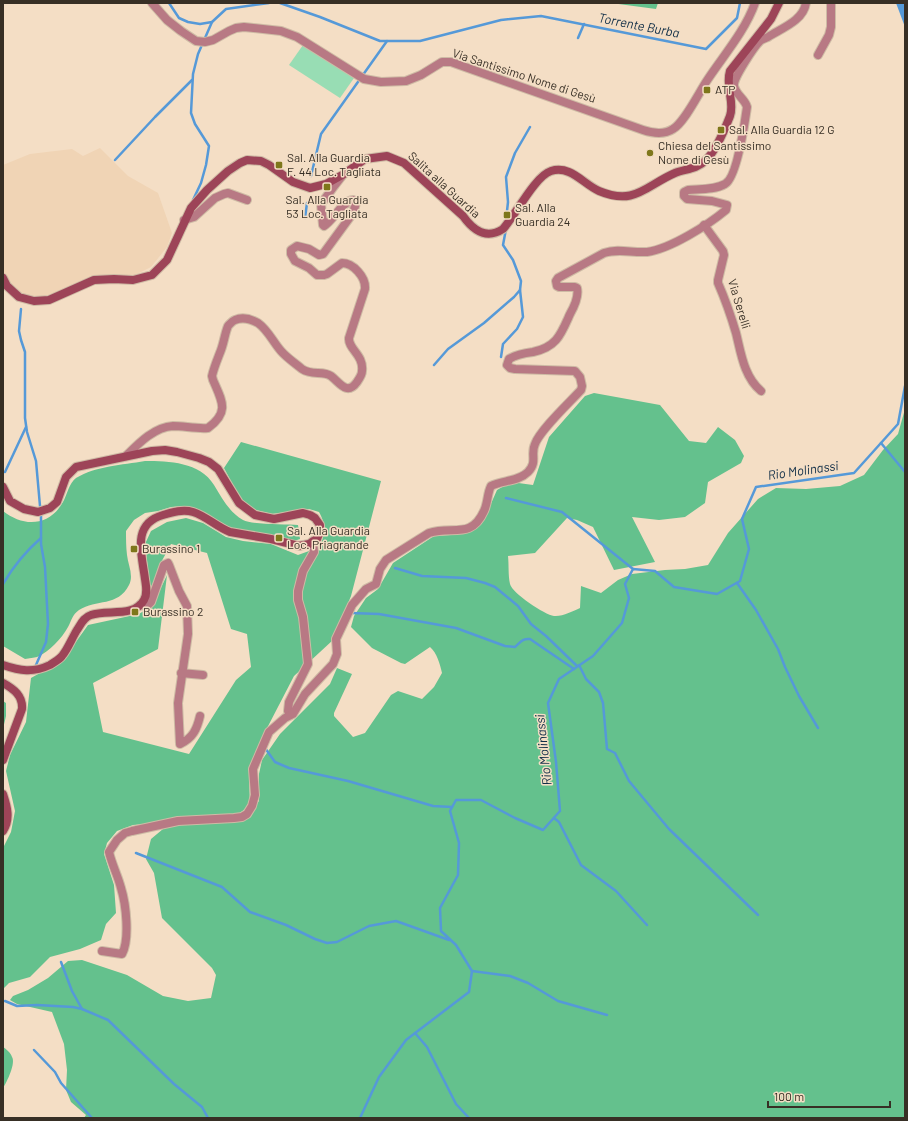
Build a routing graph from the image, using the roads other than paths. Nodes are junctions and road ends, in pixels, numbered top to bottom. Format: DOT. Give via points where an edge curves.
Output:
graph roads {
  1 [pos="152,3"];
  2 [pos="755,3"];
  3 [pos="779,3"];
  4 [pos="806,3"];
  5 [pos="831,3"];
  6 [pos="759,39"];
  7 [pos="818,56"];
  8 [pos="344,174"];
  9 [pos="247,200"];
  10 [pos="184,220"];
  11 [pos="704,225"];
  12 [pos="3,278"];
  13 [pos="761,391"];
  14 [pos="126,456"];
  15 [pos="3,487"];
  16 [pos="313,541"];
  17 [pos="140,605"];
  18 [pos="3,665"];
  19 [pos="181,673"];
  20 [pos="203,675"];
  21 [pos="3,683"];
  22 [pos="290,715"];
  23 [pos="200,716"];
  24 [pos="3,760"];
  25 [pos="3,794"];
  26 [pos="3,831"];
  27 [pos="102,951"];
  1 -- 2 [label="street, Via Santissimo Nome di Gesù" via="167,20 196,41 214,40 236,28 244,27 281,31 297,37 364,79 381,82 406,81 442,62 451,62 648,132 660,133 673,129 682,120 747,21"];
  3 -- 6 [label="main road, Salita alla Guardia"];
  4 -- 6 [label="street" via="800,16"];
  5 -- 7 [label="street" via="831,27"];
  6 -- 8 [label="main road, Salita alla Guardia" via="730,72 728,84 732,111 709,157 704,163 679,171 632,195 613,196 594,189 565,170 549,171 539,180 503,230 487,234 470,225 404,163 387,156 365,159"];
  6 -- 11 [label="street" via="734,82 747,107 741,146 729,181 722,186 688,190 684,194 687,199 712,201 727,206 726,210"];
  8 -- 10 [label="main road, Salita alla Guardia" via="326,184 310,188 294,182 261,161 247,160 228,171 207,190 190,208"];
  8 -- 14 [label="street" via="321,204 323,225 329,223 346,202 351,200 356,203 354,213 323,254 297,246 291,250 291,254 295,261 320,275 327,274 342,263 346,263 357,270 364,281 365,289 349,338 362,364 360,378 355,385 346,388 330,375 304,370 282,352 257,323 246,319 234,320 228,327 212,376 223,405 221,414 215,422 208,428 174,426 160,430 142,441"];
  9 -- 10 [label="street" via="224,194 215,198 194,217"];
  10 -- 12 [label="main road, Salita alla Guardia" via="167,260 152,275 133,280 94,280 49,300 20,297 7,286"];
  11 -- 13 [label="street, Via Serelli" via="723,251 718,283 746,369 754,386"];
  11 -- 22 [label="street" via="656,250 615,250 604,253 558,278 557,286 575,287 578,292 561,335 543,349 513,357 507,365 515,369 575,371 582,384 581,390 535,442 534,461 528,472 518,478 491,486 480,520 473,526 457,531 429,532 386,560 380,569 376,584 363,593 349,610 336,639 337,654 334,664 309,689"];
  14 -- 15 [label="main road" via="76,467 66,477 57,502 50,508 38,512 24,509 10,501"];
  14 -- 16 [label="main road" via="165,450 209,462 218,469 239,503 255,515 274,519 303,513 316,518 320,531 317,539"];
  16 -- 17 [label="main road" via="299,546 230,532 204,517 187,511 160,516 152,519 142,533 140,542 147,591"];
  16 -- 22 [label="street" via="314,552 303,571 298,591 308,664 289,702"];
  17 -- 18 [label="main road" via="126,611 89,615 83,620 62,656 47,666 27,671"];
  17 -- 19 [label="street" via="147,606 151,602 164,565 168,563 187,606 188,634"];
  19 -- 20 [label="street"];
  19 -- 23 [label="street" via="178,703 180,744 193,735"];
  21 -- 24 [label="main road" via="14,690 22,704"];
  22 -- 27 [label="street" via="269,732 256,760 253,769 255,795 247,814 234,818 161,824 125,833 114,843 109,852 123,897 125,949 122,954"];
  25 -- 26 [label="main road" via="8,815"];
}
